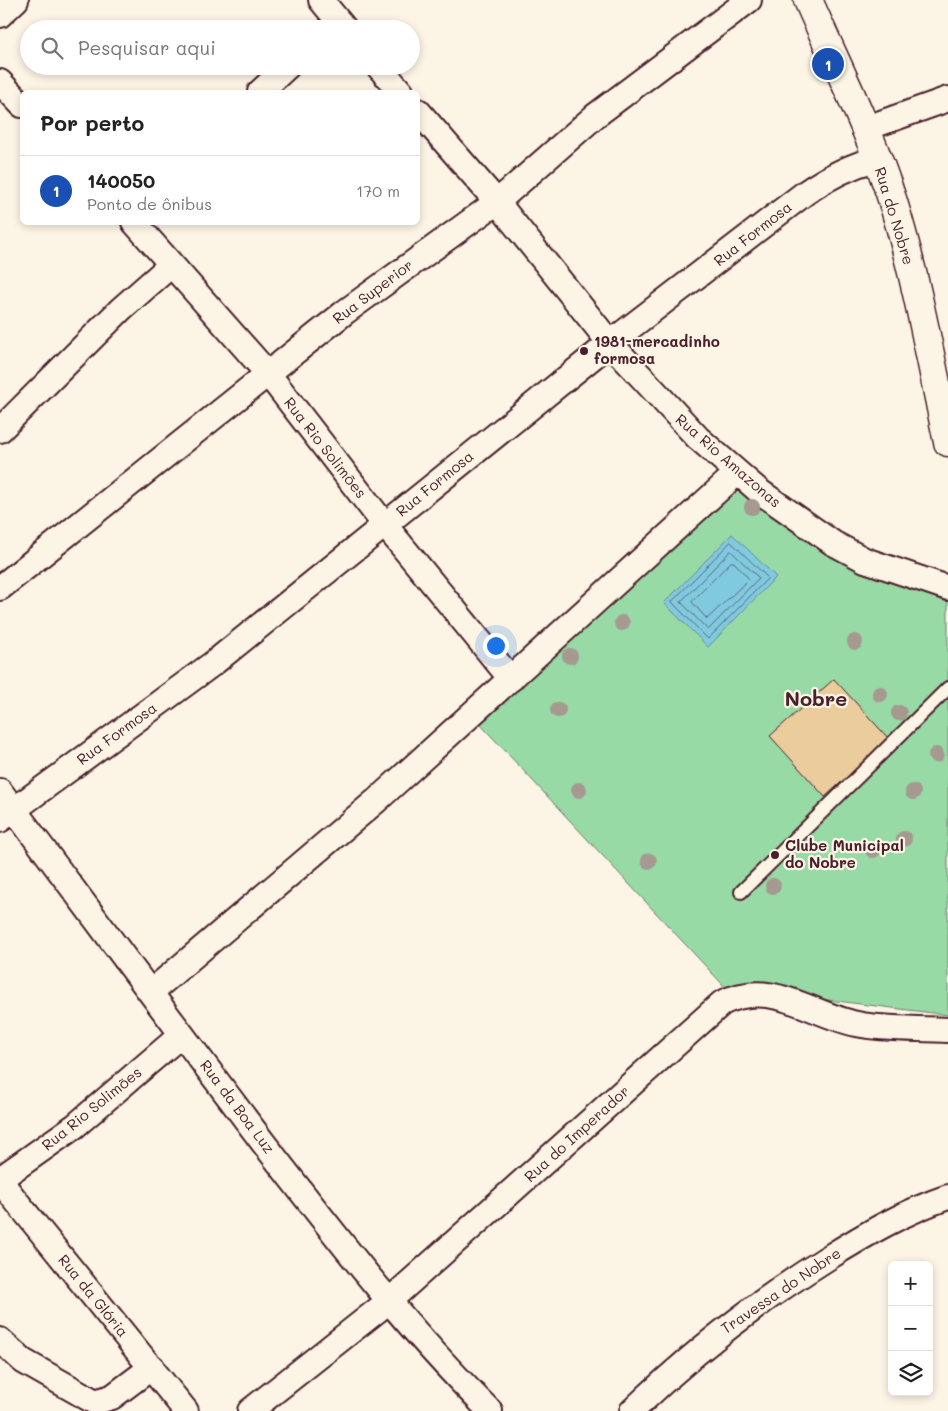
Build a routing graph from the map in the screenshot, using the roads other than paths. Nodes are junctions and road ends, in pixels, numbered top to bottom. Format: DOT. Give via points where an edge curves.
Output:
graph roads {
  1 [pos="16,0"];
  2 [pos="321,0"];
  3 [pos="749,0"];
  4 [pos="808,0"];
  5 [pos="0,15"];
  6 [pos="333,20"];
  7 [pos="278,75"];
  8 [pos="386,75"];
  9 [pos="0,82"];
  10 [pos="262,90"];
  11 [pos="399,90"];
  12 [pos="948,100"];
  13 [pos="20,103"];
  14 [pos="420,113"];
  15 [pos="864,129"];
  16 [pos="876,159"];
  17 [pos="496,202"];
  18 [pos="137,225"];
  19 [pos="171,265"];
  20 [pos="610,344"];
  21 [pos="269,375"];
  22 [pos="0,430"];
  23 [pos="948,442"];
  24 [pos="737,473"];
  25 [pos="384,524"];
  26 [pos="0,588"];
  27 [pos="948,588"];
  28 [pos="511,679"];
  29 [pos="948,688"];
  30 [pos="0,791"];
  31 [pos="7,815"];
  32 [pos="741,892"];
  33 [pos="151,992"];
  34 [pos="948,1030"];
  35 [pos="181,1035"];
  36 [pos="0,1180"];
  37 [pos="948,1197"];
  38 [pos="388,1301"];
  39 [pos="0,1340"];
  40 [pos="152,1367"];
  41 [pos="186,1411"];
  42 [pos="250,1411"];
  43 [pos="490,1411"];
  44 [pos="632,1411"];
  1 -- 5 [label="street"];
  2 -- 6 [label="street"];
  3 -- 17 [label="street, Rua Superior" via="595,116"];
  4 -- 15 [label="main road, Rua do Nobre"];
  7 -- 10 [label="street"];
  8 -- 11 [label="street"];
  9 -- 13 [label="street"];
  12 -- 15 [label="street"];
  14 -- 17 [label="street, Rua Rio Amazonas"];
  15 -- 16 [label="main road, Rua do Nobre"];
  16 -- 20 [label="street, Rua Formosa" via="852,166 825,180"];
  16 -- 23 [label="main road, Rua do Nobre" via="904,243"];
  17 -- 20 [label="street, Rua Rio Amazonas"];
  17 -- 21 [label="street, Rua Superior" via="345,312"];
  18 -- 19 [label="street, Rua Rio Solimões"];
  19 -- 21 [label="street, Rua Rio Solimões"];
  19 -- 22 [label="street" via="121,309"];
  20 -- 24 [label="street, Rua Rio Amazonas" via="664,404"];
  20 -- 25 [label="street, Rua Formosa"];
  21 -- 25 [label="street, Rua Rio Solimões"];
  21 -- 26 [label="street, Rua Superior"];
  24 -- 27 [label="street, Rua Rio Amazonas" via="833,543 865,560"];
  24 -- 28 [label="street"];
  25 -- 28 [label="street, Rua Rio Solimões"];
  25 -- 31 [label="street, Rua Formosa" via="215,662"];
  28 -- 33 [label="street" via="378,800"];
  29 -- 32 [label="lane"];
  30 -- 31 [label="street, Rua da Boa Luz"];
  31 -- 33 [label="street, Rua da Boa Luz"];
  33 -- 35 [label="street, Rua da Boa Luz"];
  34 -- 38 [label="street, Rua do Imperador" via="855,1024 804,1004 758,993 732,998 722,1003"];
  35 -- 36 [label="street, Rua Rio Solimões" via="75,1126"];
  35 -- 38 [label="street, Rua da Boa Luz"];
  36 -- 40 [label="street, Rua da Glória"];
  37 -- 44 [label="street, Travessa do Nobre" via="881,1225 780,1288 736,1319"];
  38 -- 42 [label="street, Rua do Imperador"];
  38 -- 43 [label="street, Rua da Boa Luz"];
  39 -- 40 [label="street" via="23,1361 95,1402 112,1398"];
  40 -- 41 [label="street, Rua da Glória"];
}
